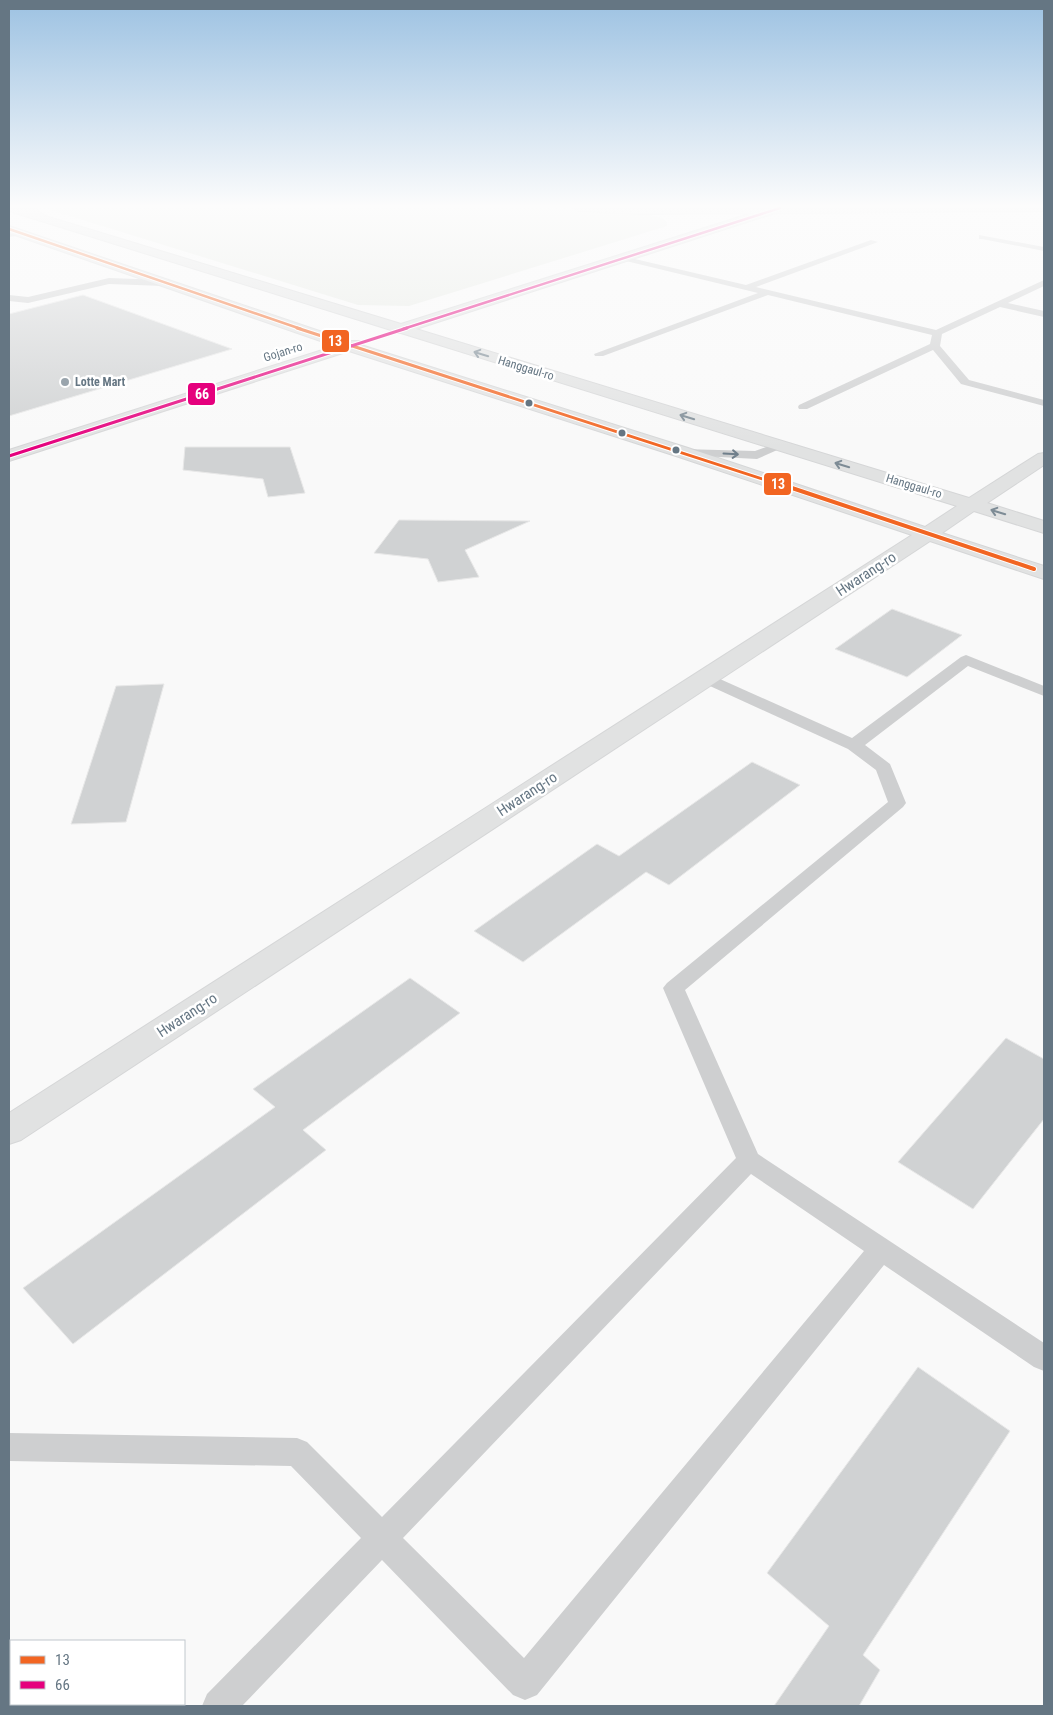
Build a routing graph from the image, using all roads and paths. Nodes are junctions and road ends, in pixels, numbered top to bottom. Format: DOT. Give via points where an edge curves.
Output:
graph roads {
  1 [pos="79,288"];
  2 [pos="179,288"];
  3 [pos="270,288"];
  4 [pos="487,288"];
  5 [pos="532,288"];
  6 [pos="752,288"];
  7 [pos="1033,288"];
  8 [pos="768,292"];
  9 [pos="9,298"];
  10 [pos="28,300"];
  11 [pos="9,304"];
  12 [pos="999,304"];
  13 [pos="1044,314"];
  14 [pos="380,322"];
  15 [pos="401,330"];
  16 [pos="937,333"];
  17 [pos="327,338"];
  18 [pos="309,344"];
  19 [pos="350,346"];
  20 [pos="935,346"];
  21 [pos="599,354"];
  22 [pos="1044,403"];
  23 [pos="803,407"];
  24 [pos="780,445"];
  25 [pos="682,452"];
  26 [pos="9,456"];
  27 [pos="1044,458"];
  28 [pos="973,504"];
  29 [pos="1044,527"];
  30 [pos="927,534"];
  31 [pos="1044,573"];
  32 [pos="705,678"];
  33 [pos="1044,691"];
  34 [pos="854,745"];
  35 [pos="9,1130"];
  36 [pos="748,1160"];
  37 [pos="882,1249"];
  38 [pos="1044,1358"];
  39 [pos="9,1447"];
  40 [pos="382,1538"];
  41 [pos="219,1706"];
  1 -- 10 [label="lane"];
  2 -- 17 [label="street"];
  3 -- 14 [label="street, Hanggaul-ro"];
  4 -- 14 [label="street, Gojan-ro"];
  5 -- 15 [label="street, Gojan-ro"];
  6 -- 8 [label="lane"];
  7 -- 12 [label="lane"];
  8 -- 16 [label="lane"];
  8 -- 21 [label="lane"];
  9 -- 10 [label="lane"];
  10 -- 11 [label="lane"];
  12 -- 13 [label="lane"];
  12 -- 16 [label="lane"];
  14 -- 15 [label="street, Hanggaul-ro"];
  14 -- 17 [label="street, Gojan-ro"];
  15 -- 19 [label="street, Gojan-ro"];
  24 -- 15 [label="street, Hanggaul-ro, one-way"];
  16 -- 20 [label="lane"];
  17 -- 18 [label="street, Gojan-ro"];
  17 -- 19 [label="street"];
  19 -- 25 [label="street"];
  19 -- 26 [label="street, Gojan-ro"];
  20 -- 22 [label="lane" via="965,382"];
  20 -- 23 [label="lane"];
  25 -- 24 [label="lane, one-way" via="757,455"];
  28 -- 24 [label="street, Hanggaul-ro, one-way"];
  25 -- 30 [label="street"];
  27 -- 28 [label="street, Hwarang-ro"];
  29 -- 28 [label="street, Hanggaul-ro, one-way"];
  28 -- 30 [label="street, Hwarang-ro"];
  30 -- 31 [label="street"];
  30 -- 32 [label="street, Hwarang-ro"];
  32 -- 34 [label="lane"];
  32 -- 35 [label="street, Hwarang-ro"];
  33 -- 34 [label="lane" via="966,660"];
  34 -- 36 [label="lane" via="884,768 897,803 674,988"];
  36 -- 37 [label="lane"];
  36 -- 40 [label="lane"];
  37 -- 38 [label="lane"];
  37 -- 40 [label="lane" via="525,1683"];
  39 -- 40 [label="lane" via="297,1452"];
  40 -- 41 [label="lane"];
}
